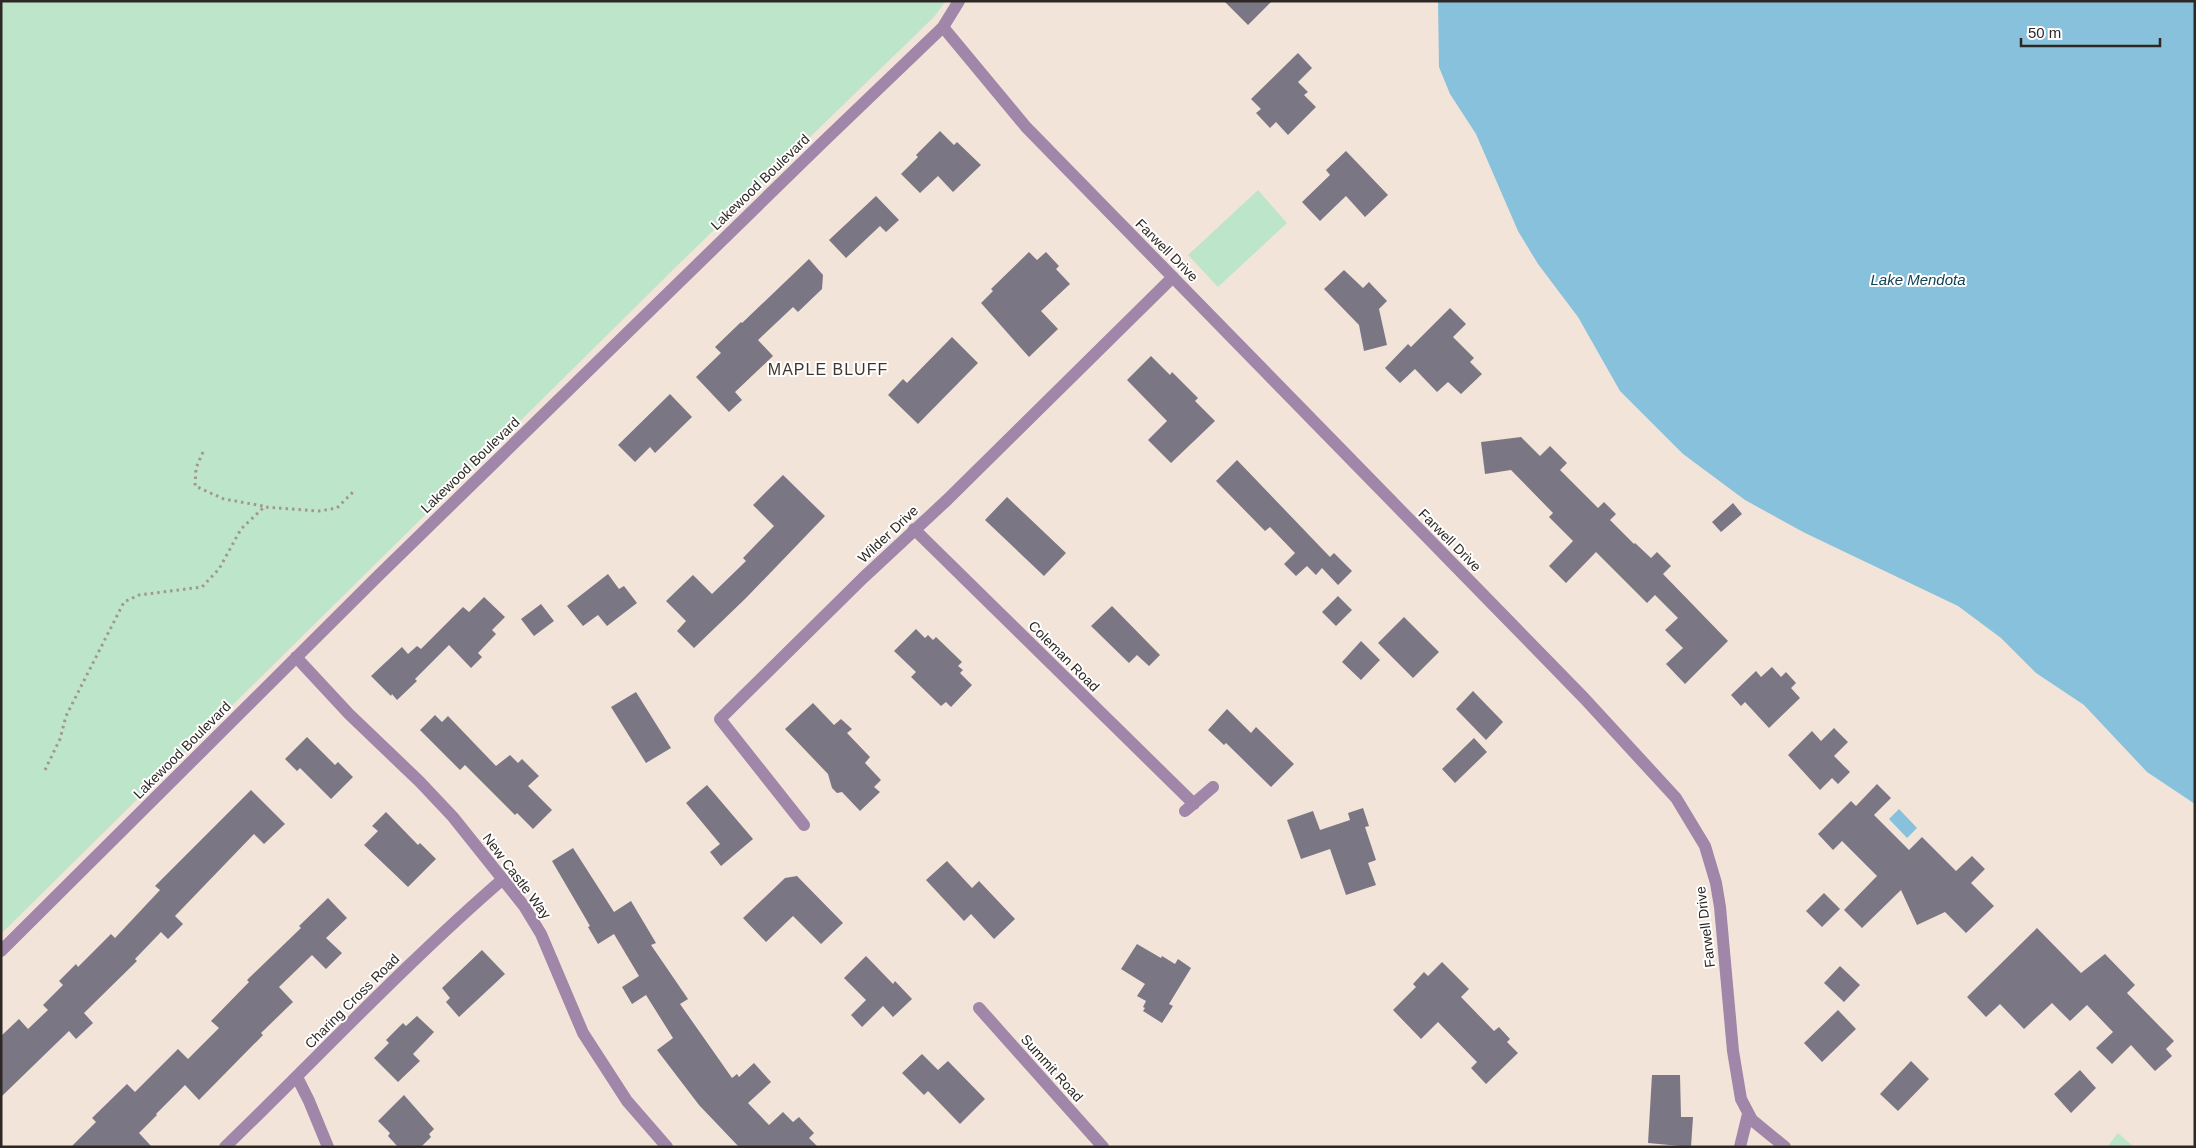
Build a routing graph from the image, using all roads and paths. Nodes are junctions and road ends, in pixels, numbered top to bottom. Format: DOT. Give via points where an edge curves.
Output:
graph roads {
  1 [pos="959,1"];
  2 [pos="943,27"];
  3 [pos="1172,277"];
  4 [pos="203,452"];
  5 [pos="353,492"];
  6 [pos="264,506"];
  7 [pos="914,530"];
  8 [pos="296,657"];
  9 [pos="45,770"];
  10 [pos="1213,787"];
  11 [pos="804,825"];
  12 [pos="503,879"];
  13 [pos="1,951"];
  14 [pos="979,1008"];
  15 [pos="297,1077"];
  16 [pos="1748,1114"];
  17 [pos="225,1147"];
  18 [pos="328,1147"];
  19 [pos="667,1147"];
  20 [pos="1104,1147"];
  21 [pos="1740,1147"];
  22 [pos="1785,1147"];
  1 -- 2 [label="street, Lakewood Boulevard"];
  2 -- 3 [label="street, Farwell Drive" via="1026,128"];
  2 -- 8 [label="street, Lakewood Boulevard"];
  3 -- 7 [label="street, Wilder Drive"];
  3 -- 16 [label="street, Farwell Drive" via="1578,693 1676,798 1704,846 1716,883 1733,1051 1741,1099"];
  4 -- 6 [label="path" via="196,468 195,486 224,499"];
  5 -- 6 [label="path" via="337,508 328,510"];
  6 -- 9 [label="path" via="242,529 219,569 202,587 139,595 124,602 70,709"];
  7 -- 10 [label="street, Coleman Road" via="1189,808"];
  7 -- 11 [label="street, Wilder Drive" via="720,719"];
  8 -- 12 [label="street, New Castle Way" via="453,817"];
  8 -- 13 [label="street, Lakewood Boulevard"];
  12 -- 15 [label="street, Charing Cross Road" via="370,1002"];
  12 -- 19 [label="street, New Castle Way" via="541,934 583,1033 627,1101"];
  14 -- 20 [label="street, Summit Road"];
  15 -- 17 [label="street, Charing Cross Road"];
  15 -- 18 [label="street" via="310,1100"];
  16 -- 21 [label="street"];
  16 -- 22 [label="street, Farwell Drive"];
}
